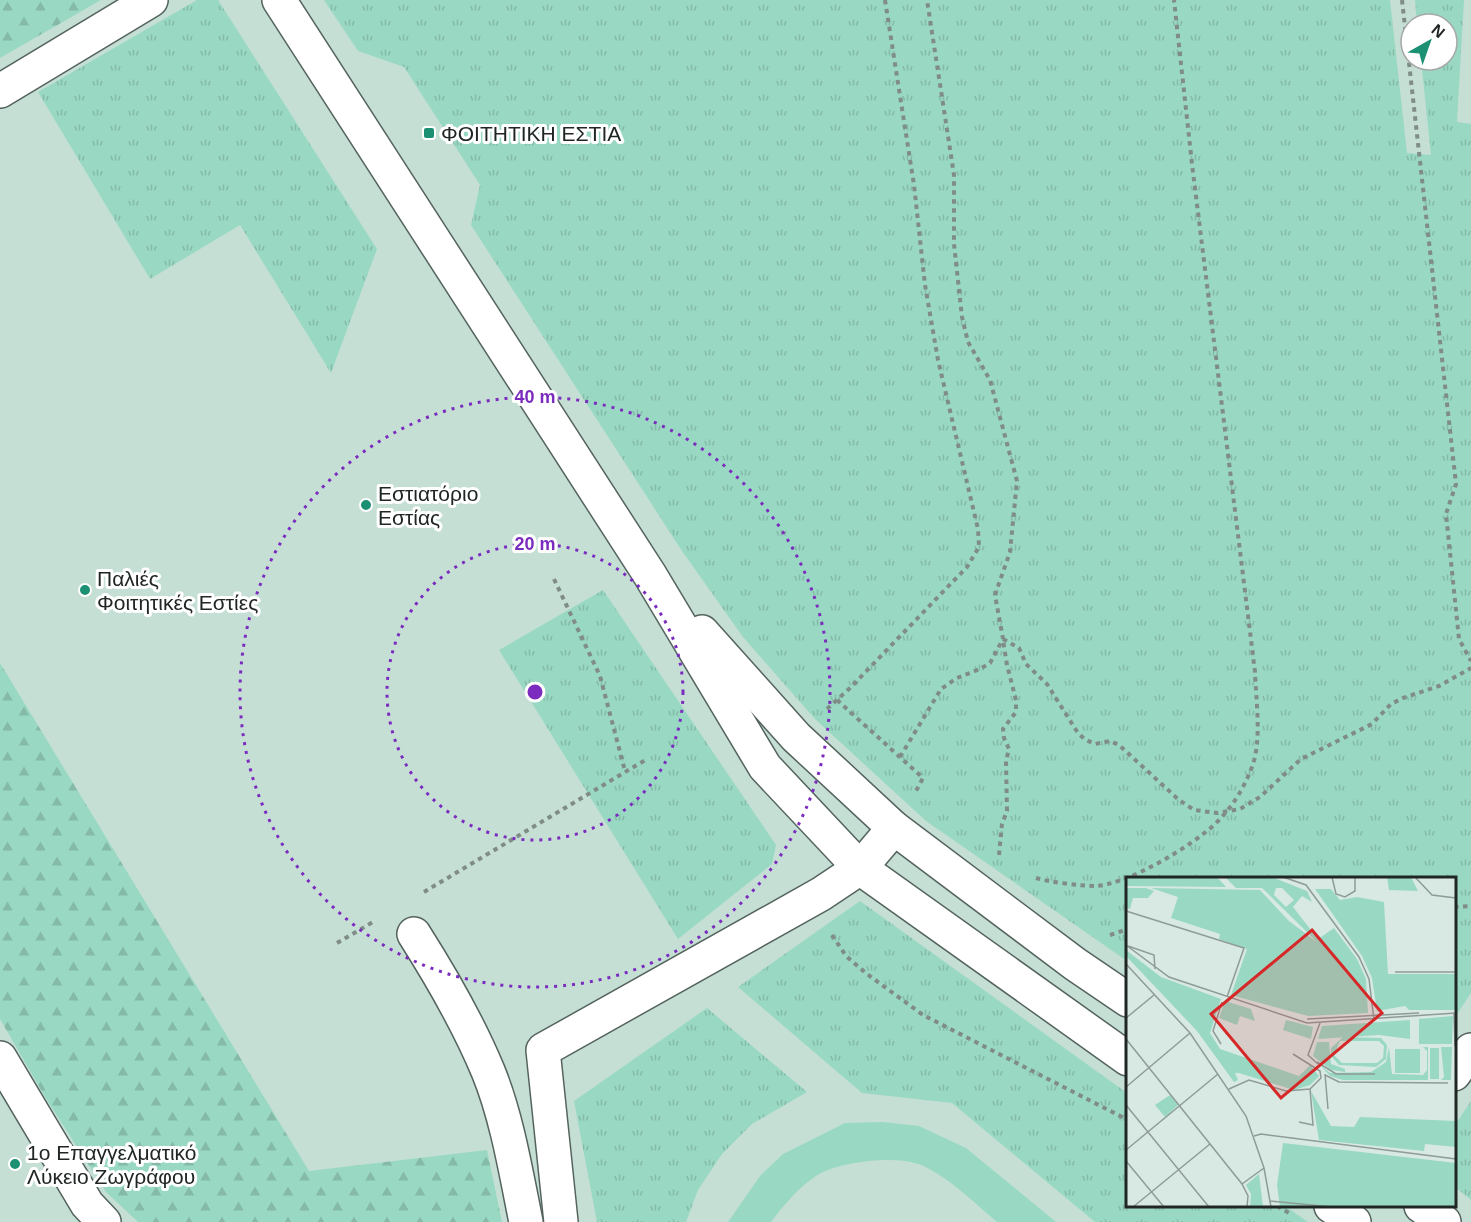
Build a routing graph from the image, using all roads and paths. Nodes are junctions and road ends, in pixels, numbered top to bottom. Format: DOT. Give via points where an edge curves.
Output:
graph roads {
  1 [pos="152,0"];
  2 [pos="279,0"];
  3 [pos="885,0"];
  4 [pos="927,0"];
  5 [pos="1174,0"];
  6 [pos="1402,0"];
  7 [pos="0,91"];
  8 [pos="650,575"];
  9 [pos="554,579"];
  10 [pos="1003,639"];
  11 [pos="1471,661"];
  12 [pos="1471,668"];
  13 [pos="900,757"];
  14 [pos="647,759"];
  15 [pos="625,771"];
  16 [pos="1226,811"];
  17 [pos="894,828"];
  18 [pos="860,868"];
  19 [pos="1030,876"];
  20 [pos="1128,877"];
  21 [pos="1126,878"];
  22 [pos="974,887"];
  23 [pos="1471,906"];
  24 [pos="1456,907"];
  25 [pos="407,921"];
  26 [pos="337,943"];
  27 [pos="1126,999"];
  28 [pos="1471,1050"];
  29 [pos="0,1058"];
  30 [pos="1126,1058"];
  31 [pos="1456,1072"];
  32 [pos="547,1098"];
  33 [pos="1422,1207"];
  34 [pos="104,1222"];
  35 [pos="526,1222"];
  36 [pos="561,1222"];
  37 [pos="578,1222"];
  38 [pos="1444,1222"];
  1 -- 7 [label="lane"];
  2 -- 8 [label="lane"];
  3 -- 13 [label="path" via="938,360 980,547 967,567 837,700"];
  4 -- 10 [label="path" via="954,175 954,243 962,317 968,342 990,380 1017,482 1010,552 995,595"];
  5 -- 16 [label="path" via="1255,672 1258,732 1253,765 1238,798"];
  6 -- 11 [label="path" via="1456,484 1446,514 1456,614 1459,639"];
  8 -- 17 [label="lane" via="796,737"];
  8 -- 18 [label="lane" via="765,767"];
  9 -- 15 [label="path" via="600,676"];
  10 -- 13 [label="path" via="990,663 941,689"];
  10 -- 16 [label="path" via="1019,648 1026,664 1047,684 1084,739 1095,744 1110,741 1119,745 1194,810"];
  10 -- 22 [label="path" via="1016,712 1003,729 1009,749 1007,811 999,844 1002,866"];
  12 -- 16 [label="path" via="1439,686 1391,704 1372,724 1301,759 1260,797 1240,809"];
  13 -- 17 [label="path" via="924,778"];
  14 -- 15 [label="path"];
  15 -- 25 [label="path"];
  16 -- 20 [label="path" via="1187,845"];
  17 -- 18 [label="lane"];
  17 -- 22 [label="lane"];
  18 -- 30 [label="lane"];
  18 -- 32 [label="lane" via="821,894 543,1050"];
  19 -- 21 [label="path" via="1096,886"];
  22 -- 27 [label="lane"];
  23 -- 24 [label="path"];
  25 -- 26 [label="path"];
  25 -- 35 [label="lane" via="451,993 489,1072 511,1145"];
  28 -- 31 [label="lane"];
  29 -- 34 [label="lane" via="87,1204"];
  32 -- 36 [label="lane"];
  32 -- 37 [label="lane"];
  33 -- 38 [label="lane"];
}
